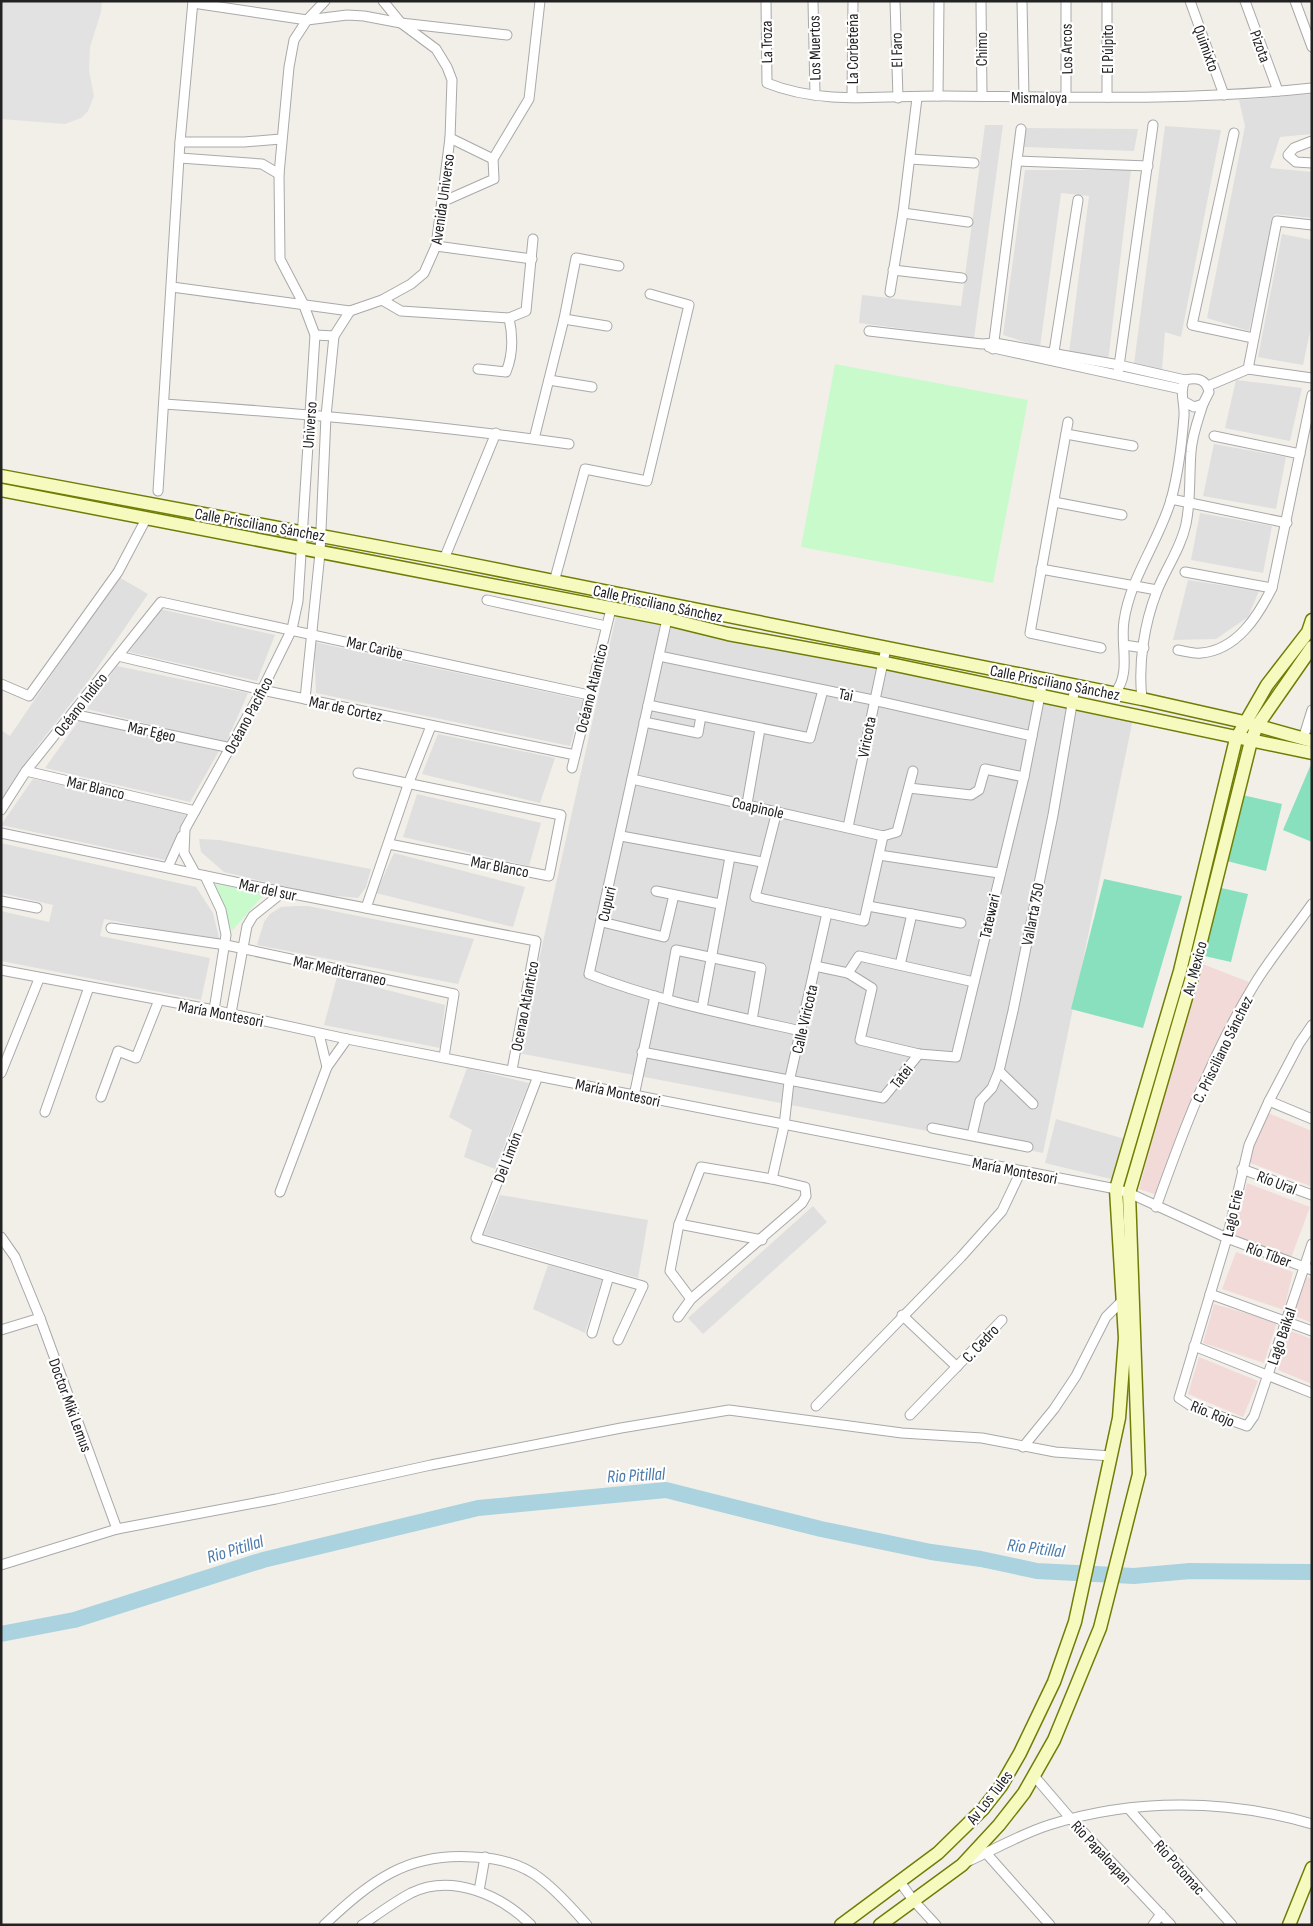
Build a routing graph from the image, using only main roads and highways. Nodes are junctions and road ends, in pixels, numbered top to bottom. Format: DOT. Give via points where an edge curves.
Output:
graph roads {
  1 [pos="1,476"];
  2 [pos="1,490"];
  3 [pos="1312,620"];
  4 [pos="1312,647"];
  5 [pos="1244,722"];
  6 [pos="1257,726"];
  7 [pos="1236,738"];
  8 [pos="1308,740"];
  9 [pos="1251,741"];
  10 [pos="1312,753"];
  11 [pos="1110,1462"];
  12 [pos="1139,1474"];
  13 [pos="1312,1868"];
  14 [pos="841,1925"];
  15 [pos="880,1925"];
  16 [pos="1289,1925"];
  1 -- 5 [label="main road, Calle Prisciliano Sánchez" via="444,559"];
  2 -- 7 [label="main road, Calle Prisciliano Sánchez" via="667,619"];
  3 -- 5 [label="main road, Av. Mexico" via="1308,632 1267,685"];
  4 -- 6 [label="main road, Av. Mexico"];
  5 -- 6 [label="main road, Calle Prisciliano Sánchez"];
  5 -- 7 [label="main road, Av. Mexico"];
  6 -- 8 [label="main road, Calle Prisciliano Sánchez"];
  6 -- 9 [label="main road, Av. Mexico"];
  7 -- 9 [label="main road, Calle Prisciliano Sánchez"];
  7 -- 11 [label="main road, Av. Mexico" via="1180,971 1116,1189 1125,1338 1119,1418"];
  9 -- 10 [label="main road, Calle Prisciliano Sánchez"];
  9 -- 12 [label="main road, Av. Mexico" via="1192,976 1129,1193"];
  11 -- 14 [label="main road, Av Los Tules" via="1075,1622 1037,1721 1001,1786 983,1809 938,1853"];
  12 -- 15 [label="main road, Av Los Tules" via="1102,1622 1068,1707 1035,1777 999,1825 962,1865"];
  13 -- 16 [label="main road"];
}
